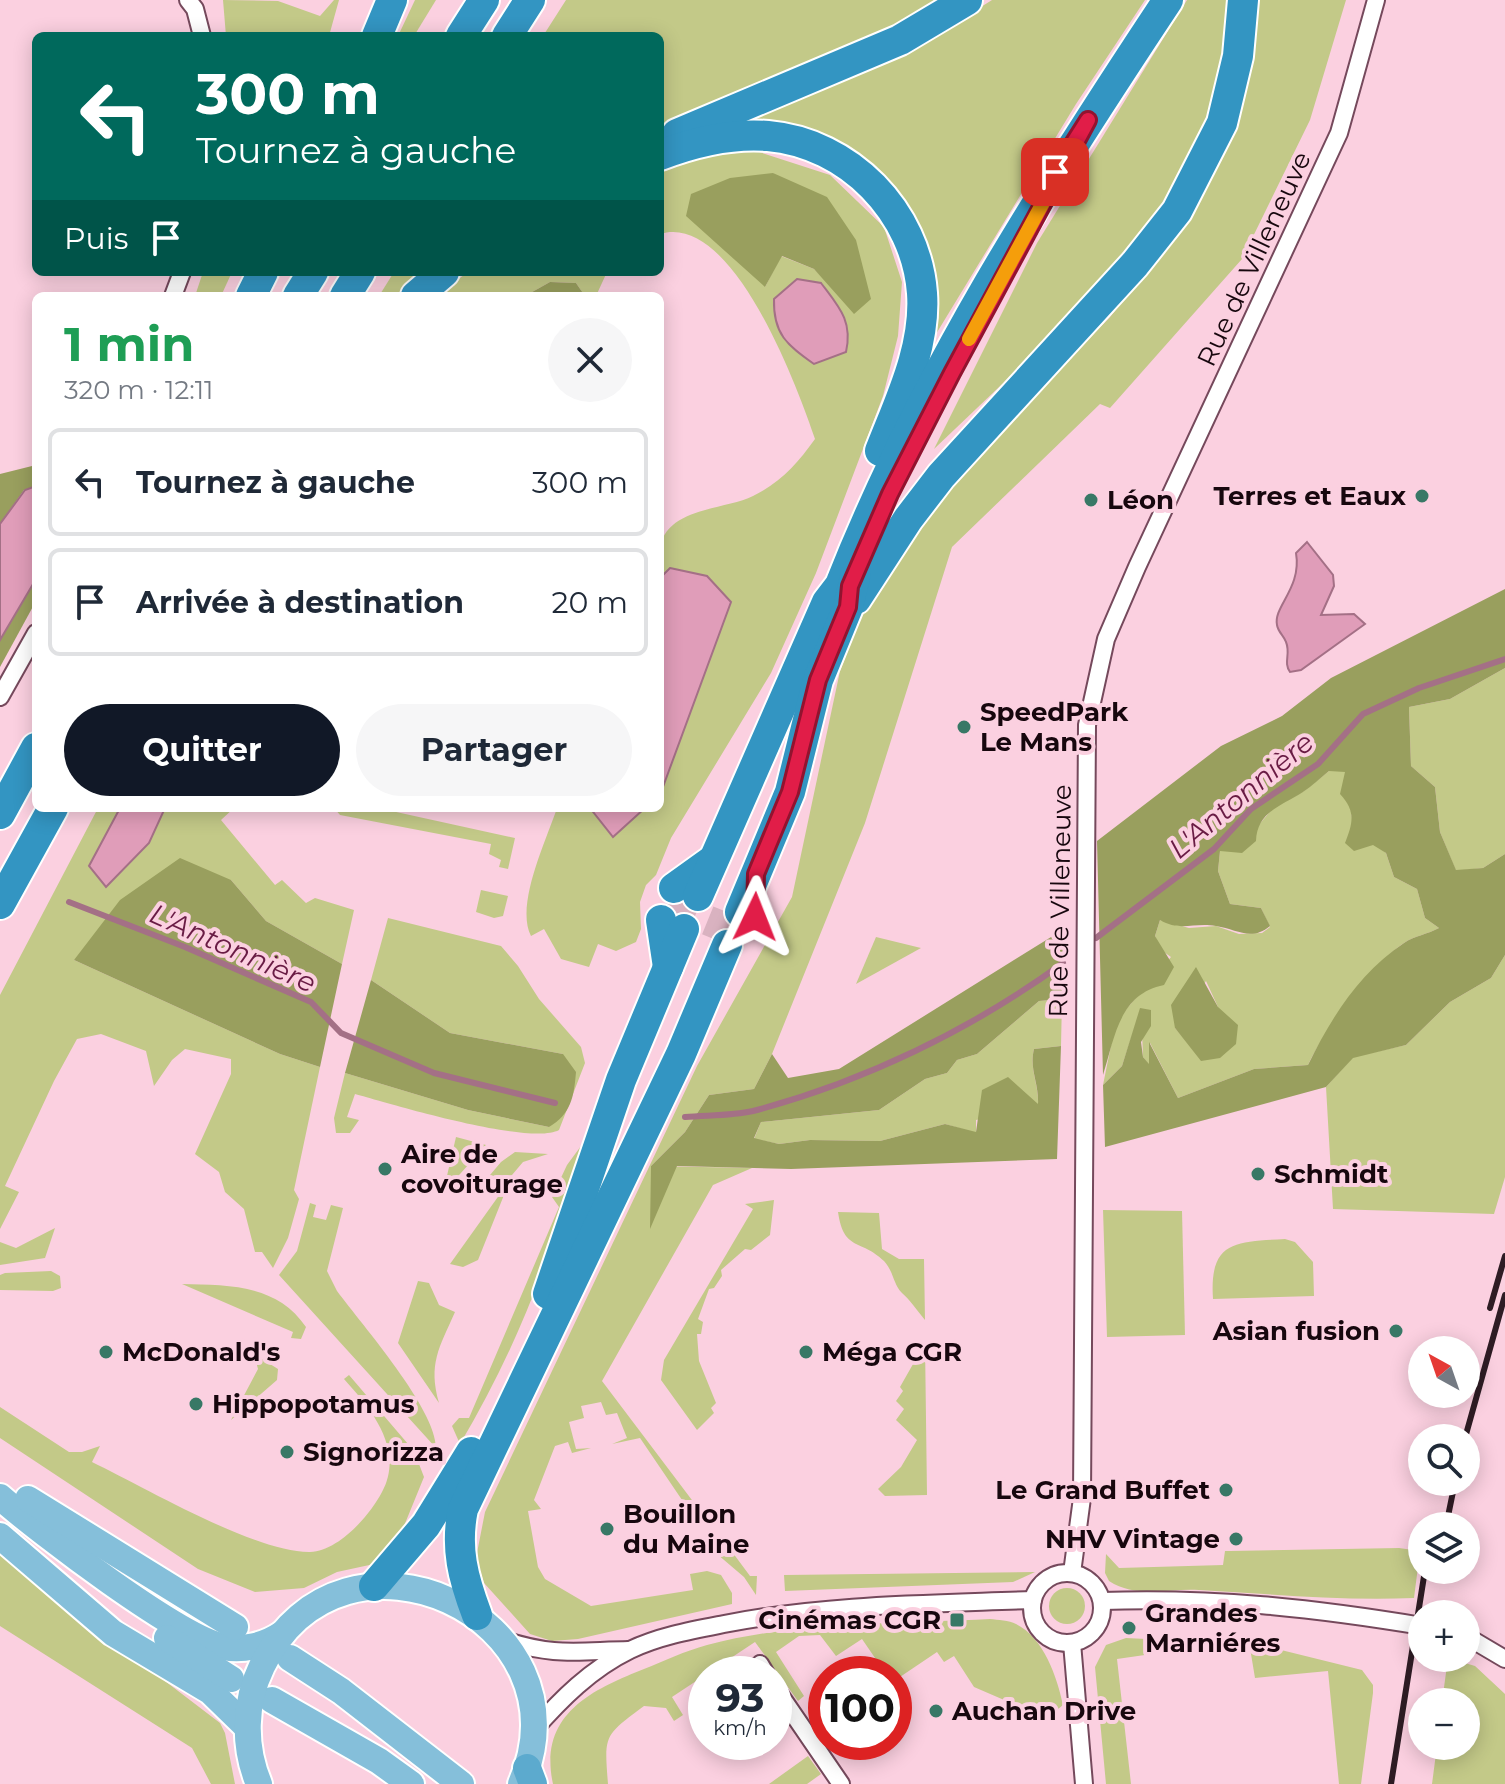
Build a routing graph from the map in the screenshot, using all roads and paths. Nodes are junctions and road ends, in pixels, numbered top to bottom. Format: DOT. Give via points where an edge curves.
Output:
graph roads {
  1 [pos="188,0"];
  2 [pos="392,0"];
  3 [pos="484,0"];
  4 [pos="530,0"];
  5 [pos="967,0"];
  6 [pos="1168,0"];
  7 [pos="1376,0"];
  8 [pos="1243,4"];
  9 [pos="201,32"];
  10 [pos="379,32"];
  11 [pos="464,32"];
  12 [pos="510,32"];
  13 [pos="664,139"];
  14 [pos="664,154"];
  15 [pos="439,276"];
  16 [pos="421,292"];
  17 [pos="838,604"];
  18 [pos="32,640"];
  19 [pos="0,697"];
  20 [pos="32,755"];
  21 [pos="51,812"];
  22 [pos="0,814"];
  23 [pos="756,874"];
  24 [pos="0,904"];
  25 [pos="711,984"];
  26 [pos="0,1484"];
  27 [pos="0,1497"];
  28 [pos="0,1516"];
  29 [pos="0,1536"];
  30 [pos="1072,1573"];
  31 [pos="374,1586"];
  32 [pos="1033,1600"];
  33 [pos="1102,1601"];
  34 [pos="477,1615"];
  35 [pos="1408,1624"];
  36 [pos="235,1627"];
  37 [pos="288,1629"];
  38 [pos="501,1639"];
  39 [pos="1072,1643"];
  40 [pos="1480,1644"];
  41 [pos="631,1650"];
  42 [pos="290,1658"];
  43 [pos="1505,1659"];
  44 [pos="231,1679"];
  45 [pos="272,1700"];
  46 [pos="792,1712"];
  47 [pos="247,1727"];
  48 [pos="533,1731"];
  49 [pos="527,1779"];
  50 [pos="259,1784"];
  51 [pos="411,1784"];
  52 [pos="461,1784"];
  53 [pos="841,1784"];
  54 [pos="1084,1784"];
  1 -- 9 [label="street"];
  2 -- 10 [label="highway"];
  3 -- 11 [label="highway"];
  4 -- 12 [label="highway"];
  5 -- 13 [label="highway" via="900,40"];
  6 -- 17 [label="highway" via="990,277 900,450 840,585"];
  7 -- 30 [label="street, Rue de Villeneuve" via="1339,133 1137,567 1106,639 1092,692 1083,889 1082,1498"];
  8 -- 17 [label="highway" via="1222,123 1177,211 941,476"];
  14 -- 17 [label="highway" via="746,136 792,141 833,156 863,177 888,203 909,241 922,293 920,331 910,374 830,579"];
  15 -- 16 [label="highway"];
  17 -- 23 [label="highway" via="790,792"];
  17 -- 23 [label="highway" via="714,859 707,900"];
  18 -- 19 [label="street"];
  20 -- 22 [label="highway"];
  21 -- 24 [label="highway"];
  23 -- 25 [label="highway" via="755,917 742,950"];
  25 -- 31 [label="highway" via="694,933 668,967 621,1080 536,1320 463,1466 426,1525"];
  25 -- 34 [label="highway" via="463,1509 459,1555"];
  26 -- 36 [label="main road"];
  27 -- 37 [label="main road" via="196,1637 236,1648 266,1643"];
  28 -- 44 [label="main road" via="132,1615"];
  29 -- 47 [label="main road" via="113,1633 210,1691"];
  30 -- 32 [label="street" via="1046,1580"];
  30 -- 33 [label="street" via="1094,1584"];
  31 -- 34 [label="main road" via="429,1591"];
  31 -- 37 [label="main road" via="321,1602"];
  32 -- 39 [label="street" via="1033,1616 1042,1632"];
  32 -- 41 [label="street" via="835,1607 684,1632"];
  33 -- 35 [label="street" via="1194,1598"];
  33 -- 39 [label="street" via="1098,1626"];
  34 -- 38 [label="main road"];
  37 -- 47 [label="main road" via="257,1676"];
  38 -- 41 [label="street" via="564,1654"];
  38 -- 48 [label="main road" via="526,1684"];
  39 -- 54 [label="street"];
  40 -- 43 [label="street"];
  41 -- 48 [label="street" via="573,1688"];
  42 -- 52 [label="main road"];
  45 -- 51 [label="main road"];
  46 -- 53 [label="street"];
  47 -- 50 [label="main road"];
  48 -- 49 [label="main road"];
}
